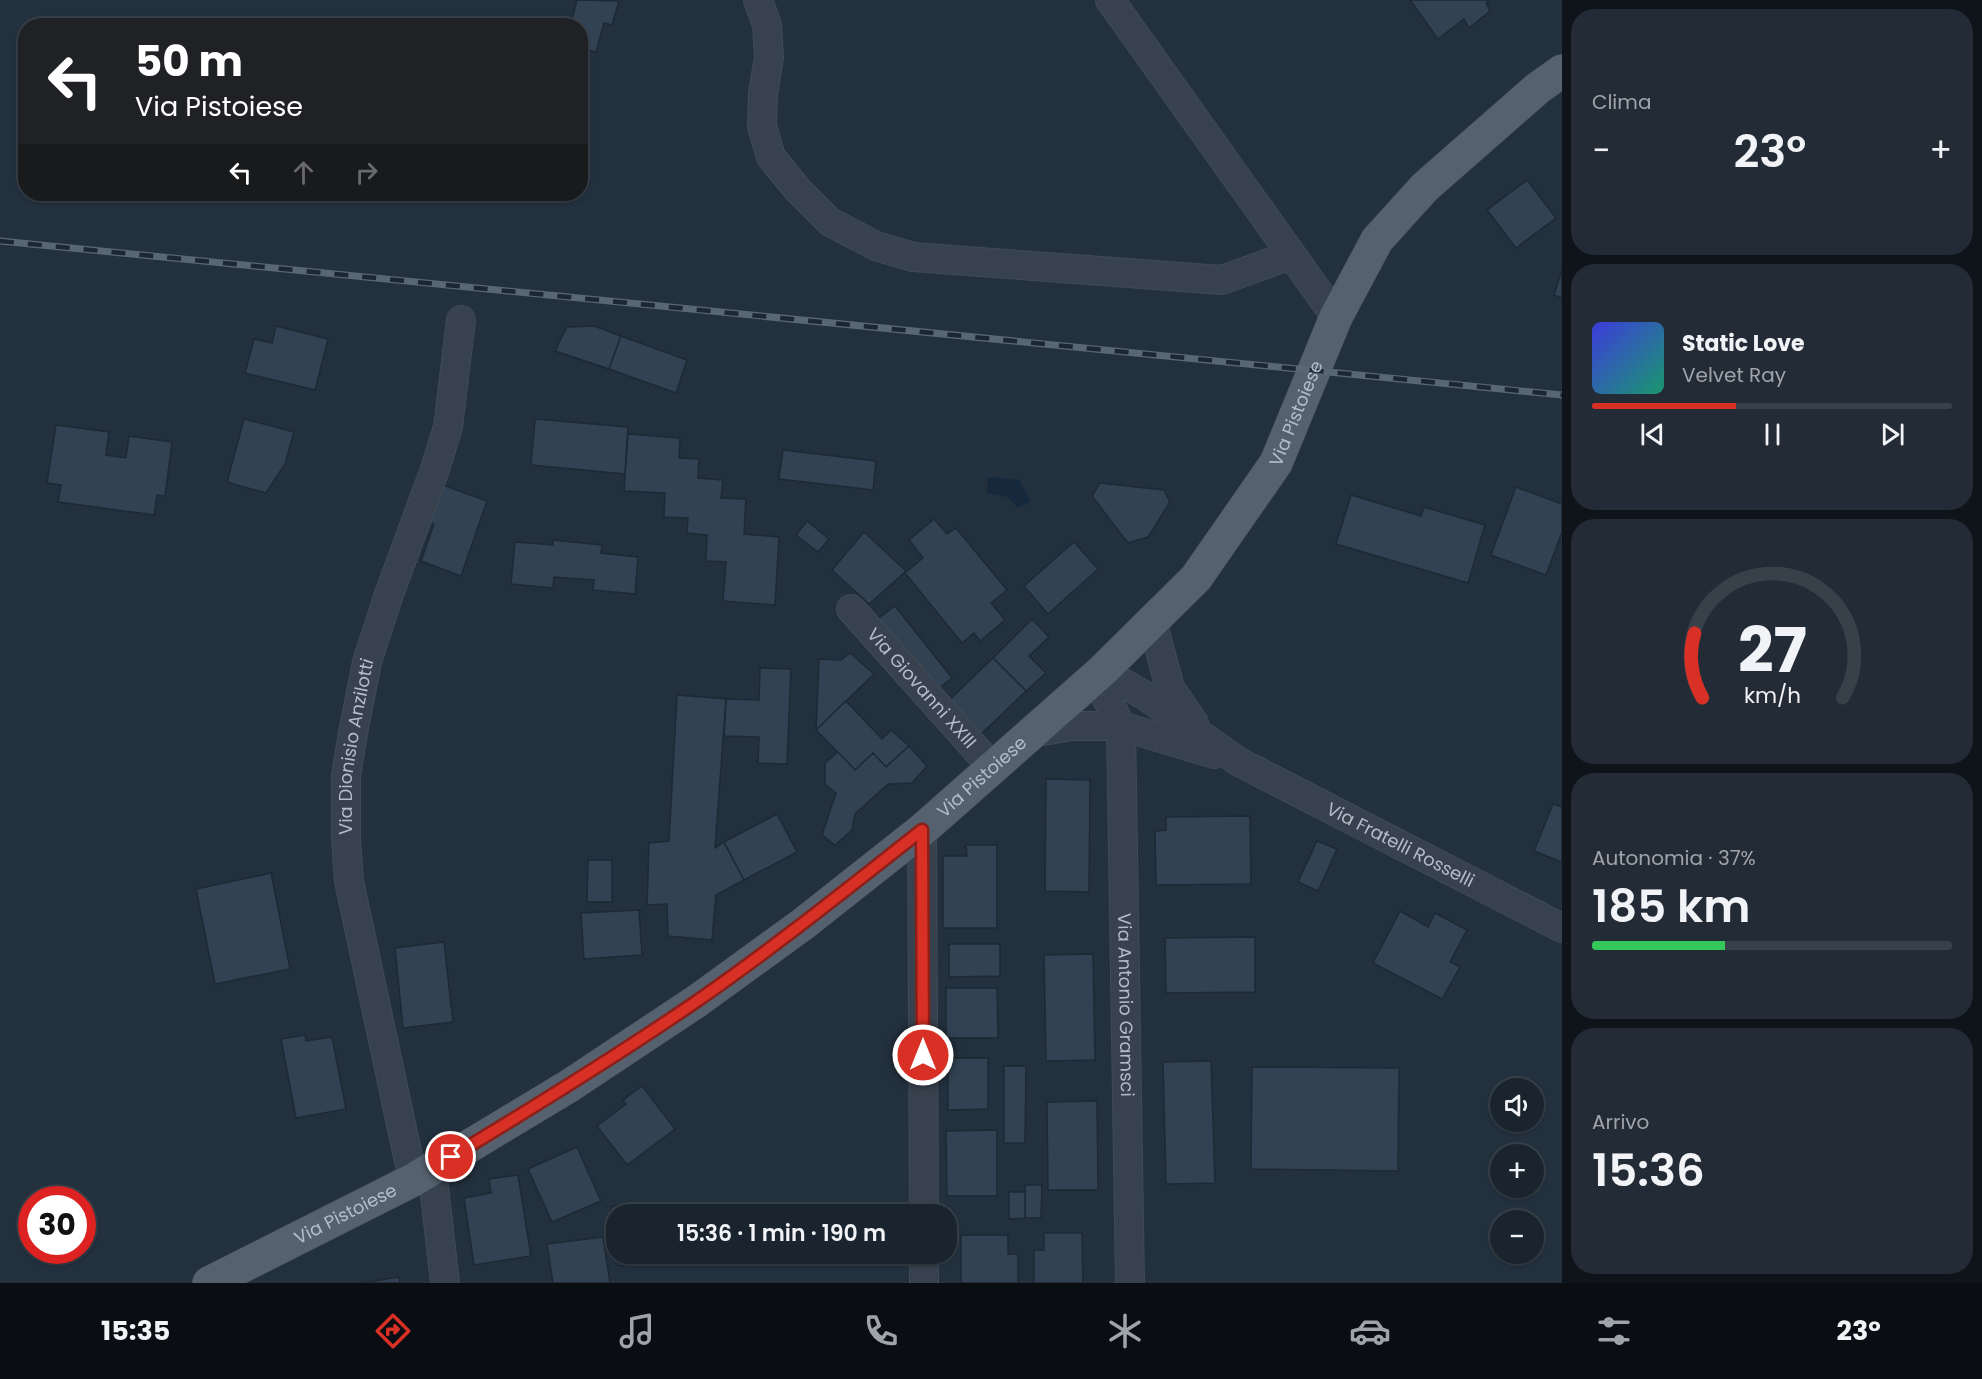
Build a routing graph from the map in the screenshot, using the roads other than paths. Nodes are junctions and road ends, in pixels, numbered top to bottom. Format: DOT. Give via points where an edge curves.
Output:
graph roads {
  1 [pos="758,0"];
  2 [pos="1110,0"];
  3 [pos="1562,72"];
  4 [pos="1292,255"];
  5 [pos="1336,317"];
  6 [pos="461,320"];
  7 [pos="851,609"];
  8 [pos="1152,621"];
  9 [pos="1102,671"];
  10 [pos="1121,726"];
  11 [pos="1031,733"];
  12 [pos="1239,762"];
  13 [pos="992,767"];
  14 [pos="922,830"];
  15 [pos="1562,928"];
  16 [pos="422,1174"];
  17 [pos="924,1204"];
  18 [pos="924,1264"];
  19 [pos="209,1283"];
  20 [pos="445,1283"];
  21 [pos="924,1283"];
  22 [pos="1130,1283"];
  1 -- 4 [label="street" via="767,25 769,57 762,126 771,157 830,222 876,246 913,257 1222,280"];
  2 -- 4 [label="street"];
  3 -- 5 [label="main road, Via Pistoiese" via="1538,88 1425,187 1377,240"];
  4 -- 5 [label="street"];
  5 -- 8 [label="main road, Via Pistoiese" via="1276,463 1196,578"];
  6 -- 16 [label="street, Via Dionisio Anzilotti" via="448,427 367,662 346,776 350,881"];
  7 -- 13 [label="street, Via Giovanni XXIII"];
  8 -- 9 [label="main road, Via Pistoiese"];
  8 -- 12 [label="street, Via Fratelli Rosselli" via="1170,688 1194,722"];
  9 -- 10 [label="street" via="1105,695"];
  9 -- 11 [label="main road, Via Pistoiese"];
  9 -- 12 [label="street, Via Fratelli Rosselli" via="1144,695"];
  10 -- 11 [label="street, Via Fratelli Rosselli" via="1072,726"];
  10 -- 12 [label="street, Via Fratelli Rosselli"];
  10 -- 22 [label="street, Via Antonio Gramsci"];
  11 -- 13 [label="main road, Via Pistoiese"];
  12 -- 15 [label="street, Via Fratelli Rosselli"];
  13 -- 14 [label="main road, Via Pistoiese"];
  14 -- 16 [label="main road, Via Pistoiese" via="697,1001 569,1086"];
  14 -- 17 [label="street"];
  16 -- 19 [label="main road, Via Pistoiese"];
  16 -- 20 [label="street, Via Dionisio Anzilotti"];
  18 -- 21 [label="street"];
}
